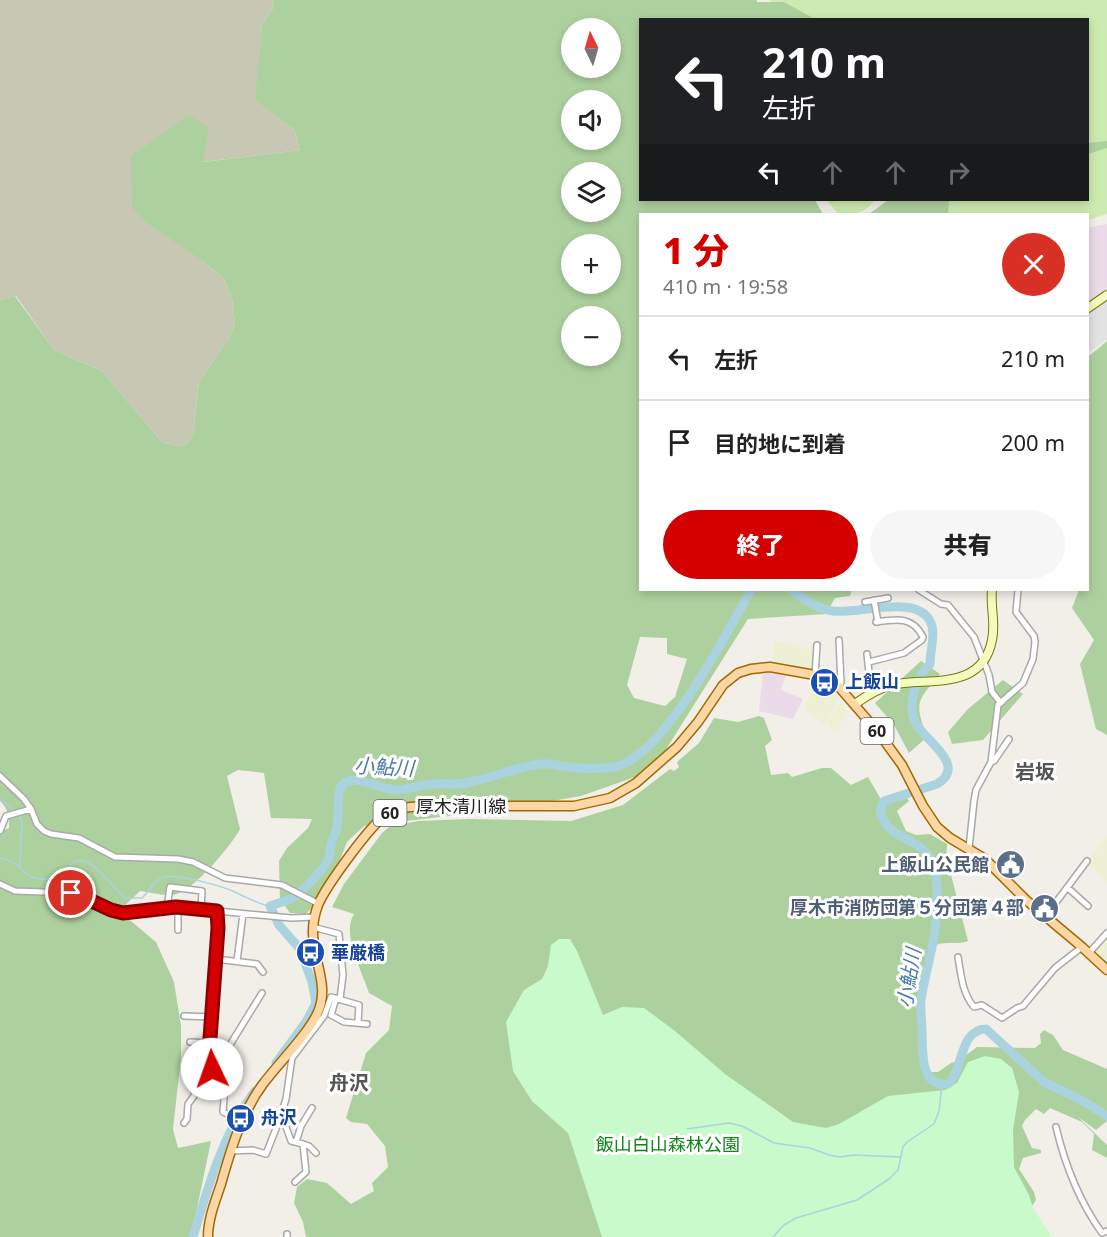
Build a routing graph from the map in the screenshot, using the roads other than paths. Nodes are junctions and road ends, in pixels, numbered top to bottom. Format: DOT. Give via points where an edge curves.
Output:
graph roads {
  1 [pos="1107,295"];
  2 [pos="1089,307"];
  3 [pos="921,591"];
  4 [pos="992,591"];
  5 [pos="1018,591"];
  6 [pos="888,598"];
  7 [pos="874,601"];
  8 [pos="865,602"];
  9 [pos="839,640"];
  10 [pos="817,645"];
  11 [pos="867,654"];
  12 [pos="983,660"];
  13 [pos="869,662"];
  14 [pos="815,675"];
  15 [pos="836,686"];
  16 [pos="866,690"];
  17 [pos="1001,703"];
  18 [pos="855,704"];
  19 [pos="1009,740"];
  20 [pos="991,762"];
  21 [pos="0,776"];
  22 [pos="31,809"];
  23 [pos="0,831"];
  24 [pos="969,848"];
  25 [pos="1087,861"];
  26 [pos="0,884"];
  27 [pos="1068,888"];
  28 [pos="319,904"];
  29 [pos="1088,906"];
  30 [pos="178,907"];
  31 [pos="167,908"];
  32 [pos="201,909"];
  33 [pos="217,911"];
  34 [pos="246,914"];
  35 [pos="1045,917"];
  36 [pos="314,922"];
  37 [pos="178,930"];
  38 [pos="1107,933"];
  39 [pos="1086,950"];
  40 [pos="958,957"];
  41 [pos="216,959"];
  42 [pos="237,961"];
  43 [pos="1107,970"];
  44 [pos="263,972"];
  45 [pos="262,993"];
  46 [pos="338,999"];
  47 [pos="184,1016"];
  48 [pos="212,1017"];
  49 [pos="315,1023"];
  50 [pos="358,1023"];
  51 [pos="367,1024"];
  52 [pos="190,1042"];
  53 [pos="210,1043"];
  54 [pos="228,1048"];
  55 [pos="208,1066"];
  56 [pos="196,1080"];
  57 [pos="211,1083"];
  58 [pos="219,1084"];
  59 [pos="312,1108"];
  60 [pos="240,1120"];
  61 [pos="279,1121"];
  62 [pos="184,1123"];
  63 [pos="1056,1127"];
  64 [pos="296,1143"];
  65 [pos="303,1144"];
  66 [pos="231,1151"];
  67 [pos="315,1153"];
  68 [pos="295,1182"];
  69 [pos="1107,1231"];
  70 [pos="208,1237"];
  1 -- 2 [label="street"];
  3 -- 12 [label="street" via="948,605 974,637"];
  4 -- 12 [label="street" via="993,639"];
  5 -- 17 [label="street" via="1016,614 1031,629 1035,645 1023,683"];
  6 -- 7 [label="street"];
  7 -- 8 [label="street"];
  7 -- 13 [label="street" via="877,622 906,620 923,637 904,653"];
  9 -- 15 [label="street" via="841,683"];
  10 -- 14 [label="street"];
  11 -- 13 [label="street"];
  12 -- 16 [label="street" via="950,681"];
  12 -- 17 [label="street" via="992,692"];
  13 -- 16 [label="street"];
  14 -- 15 [label="main road, 60"];
  14 -- 28 [label="main road, 厚木清川線 / 60" via="770,667 738,673 723,685 687,735 659,764 624,791 601,801 574,806 426,806 394,811 371,829"];
  15 -- 18 [label="main road, 60"];
  16 -- 18 [label="street"];
  17 -- 20 [label="street"];
  18 -- 24 [label="main road, 60" via="899,760 937,827"];
  19 -- 20 [label="street"];
  20 -- 24 [label="street" via="975,794"];
  21 -- 22 [label="street"];
  22 -- 23 [label="street" via="6,816"];
  22 -- 28 [label="street" via="44,831 88,841 115,857 193,862 225,878 286,887"];
  24 -- 35 [label="main road, 60"];
  25 -- 27 [label="street"];
  26 -- 31 [label="street" via="15,891 71,893 123,913"];
  27 -- 29 [label="street"];
  27 -- 35 [label="street"];
  28 -- 36 [label="main road, 厚木清川線 / 60"];
  30 -- 31 [label="street"];
  30 -- 32 [label="street"];
  30 -- 37 [label="street"];
  31 -- 32 [label="street" via="170,887 202,891"];
  32 -- 33 [label="street"];
  33 -- 34 [label="street"];
  33 -- 41 [label="street"];
  34 -- 36 [label="street"];
  34 -- 42 [label="street"];
  35 -- 39 [label="main road, 60"];
  36 -- 46 [label="street" via="339,934 343,975"];
  36 -- 49 [label="main road, 厚木清川線 / 60" via="323,991"];
  38 -- 39 [label="street"];
  39 -- 40 [label="street" via="1056,968 1023,1006 1002,1018 970,1002"];
  39 -- 43 [label="main road, 60"];
  41 -- 42 [label="street"];
  41 -- 48 [label="street"];
  42 -- 44 [label="street" via="257,964"];
  45 -- 54 [label="street"];
  46 -- 49 [label="street" via="331,997 324,1016"];
  46 -- 50 [label="street" via="359,1005"];
  46 -- 50 [label="street" via="331,1015 344,1022"];
  47 -- 48 [label="street"];
  48 -- 53 [label="street"];
  49 -- 60 [label="main road, 厚木清川線 / 60" via="263,1085"];
  49 -- 61 [label="street" via="292,1058"];
  50 -- 51 [label="street"];
  52 -- 53 [label="street"];
  53 -- 54 [label="street"];
  53 -- 55 [label="street"];
  54 -- 58 [label="street"];
  55 -- 56 [label="street" via="197,1069"];
  55 -- 57 [label="street" via="212,1069"];
  56 -- 57 [label="street"];
  56 -- 62 [label="street"];
  57 -- 58 [label="street"];
  58 -- 60 [label="street" via="225,1085 223,1112"];
  59 -- 64 [label="street"];
  60 -- 66 [label="main road, 厚木清川線 / 60"];
  61 -- 64 [label="street"];
  61 -- 66 [label="street" via="266,1154"];
  63 -- 69 [label="street" via="1063,1156 1088,1214 1102,1233"];
  64 -- 65 [label="street"];
  65 -- 67 [label="street"];
  65 -- 68 [label="street" via="306,1172"];
  66 -- 70 [label="main road, 厚木清川線 / 60" via="208,1225"];
}
